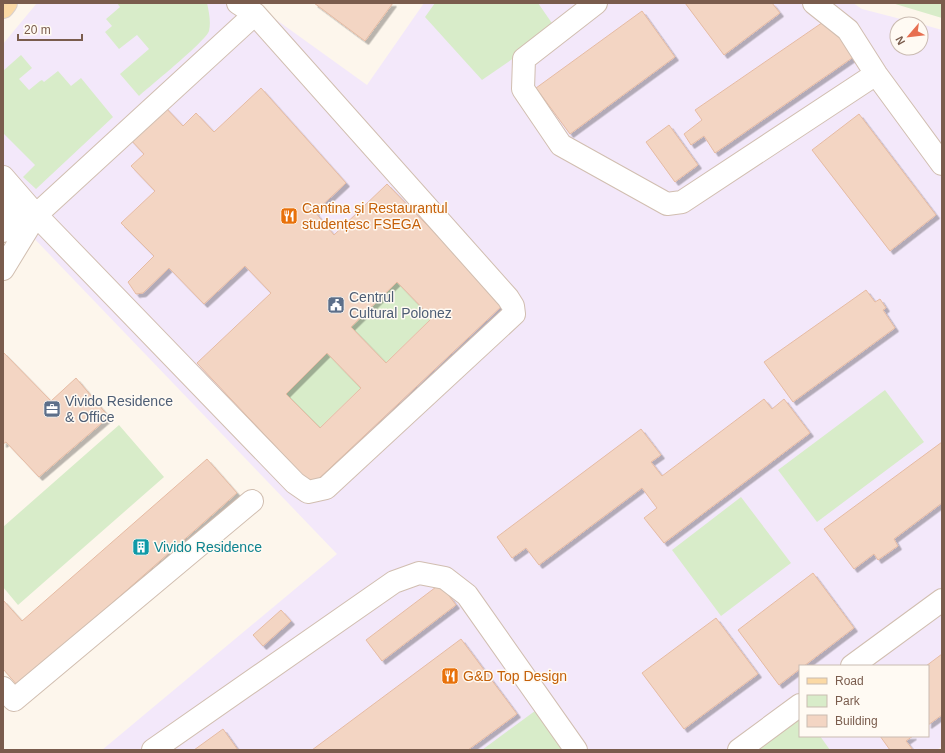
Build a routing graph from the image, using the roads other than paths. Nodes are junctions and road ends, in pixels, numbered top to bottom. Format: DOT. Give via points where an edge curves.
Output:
graph roads {
  1 [pos="6,3"];
  2 [pos="596,3"];
  3 [pos="814,3"];
  4 [pos="3,7"];
  5 [pos="247,8"];
  6 [pos="876,74"];
  7 [pos="942,164"];
  8 [pos="3,177"];
  9 [pos="3,192"];
  10 [pos="36,215"];
  11 [pos="3,231"];
  12 [pos="3,269"];
  13 [pos="252,502"];
  14 [pos="942,600"];
  15 [pos="853,665"];
  16 [pos="3,688"];
  17 [pos="799,706"];
  18 [pos="153,750"];
  19 [pos="576,750"];
  20 [pos="739,750"];
  1 -- 4 [label="main road"];
  2 -- 6 [label="street" via="524,59 523,89 561,145 667,204 682,202"];
  3 -- 6 [label="street" via="848,30"];
  5 -- 10 [label="street"];
  5 -- 10 [label="street" via="508,298 514,306 514,314 332,483 326,488 308,492 295,482"];
  6 -- 7 [label="street"];
  8 -- 10 [label="street"];
  9 -- 11 [label="street" via="13,202 14,211"];
  10 -- 12 [label="street"];
  13 -- 16 [label="street" via="14,700"];
  14 -- 15 [label="street"];
  17 -- 20 [label="street"];
  18 -- 19 [label="street" via="394,582 419,574 445,578 467,595"];
}
